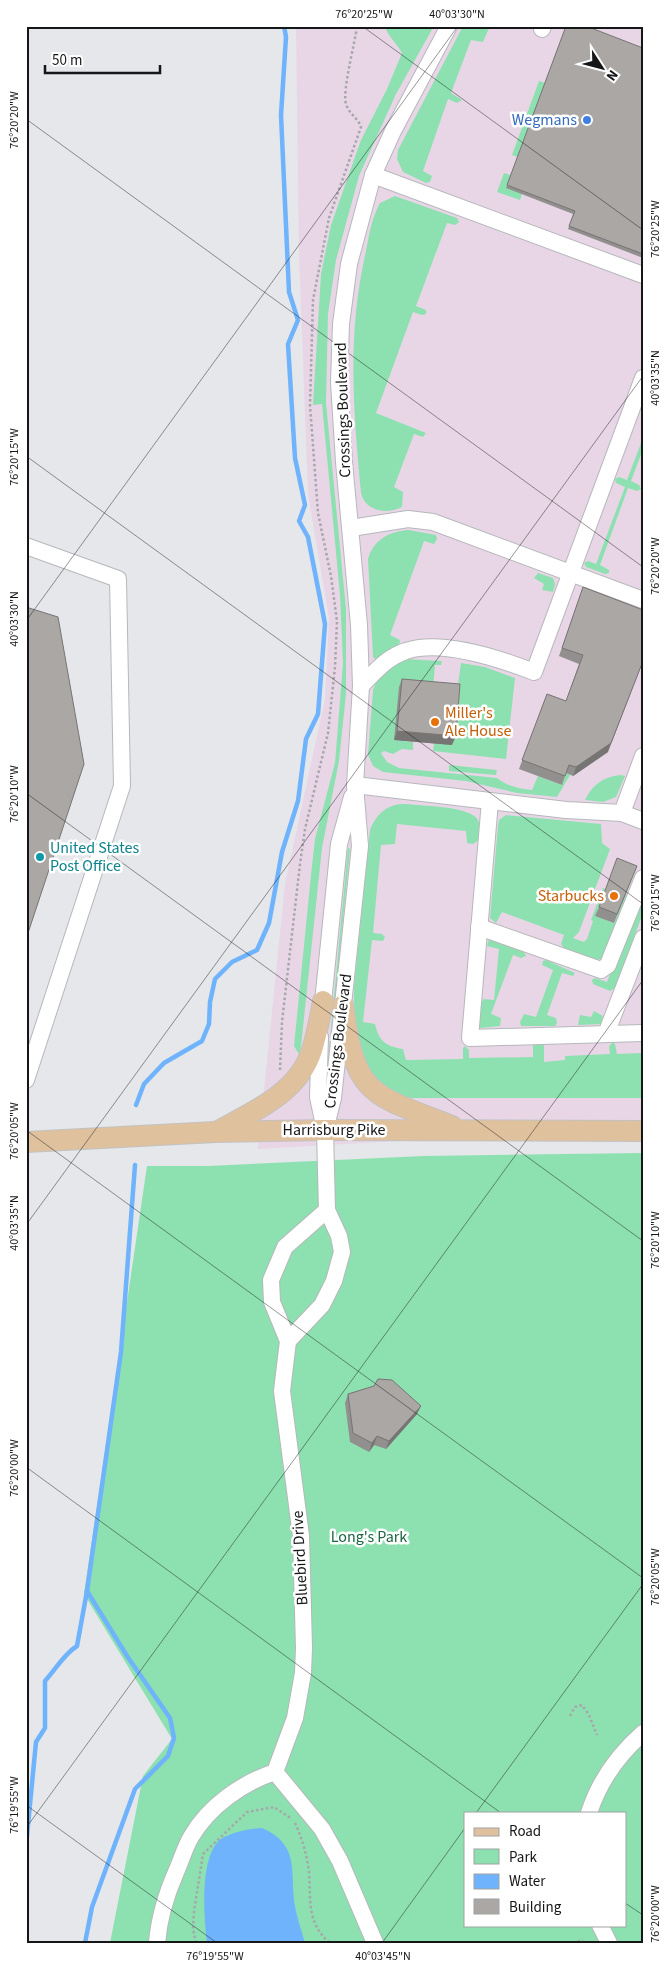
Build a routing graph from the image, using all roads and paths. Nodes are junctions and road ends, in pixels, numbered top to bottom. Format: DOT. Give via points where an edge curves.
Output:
graph roads {
  1 [pos="357,26"];
  2 [pos="449,26"];
  3 [pos="373,175"];
  4 [pos="643,275"];
  5 [pos="643,378"];
  6 [pos="352,528"];
  7 [pos="26,546"];
  8 [pos="570,574"];
  9 [pos="643,600"];
  10 [pos="362,686"];
  11 [pos="643,756"];
  12 [pos="355,785"];
  13 [pos="490,801"];
  14 [pos="622,813"];
  15 [pos="643,821"];
  16 [pos="643,878"];
  17 [pos="479,927"];
  18 [pos="643,938"];
  19 [pos="323,1000"];
  20 [pos="343,1005"];
  21 [pos="643,1032"];
  22 [pos="606,1034"];
  23 [pos="280,1079"];
  24 [pos="26,1080"];
  25 [pos="325,1130"];
  26 [pos="463,1130"];
  27 [pos="643,1130"];
  28 [pos="215,1132"];
  29 [pos="26,1142"];
  30 [pos="327,1210"];
  31 [pos="288,1341"];
  32 [pos="570,1716"];
  33 [pos="643,1733"];
  34 [pos="598,1735"];
  35 [pos="275,1772"];
  36 [pos="589,1812"];
  37 [pos="600,1926"];
  38 [pos="583,1940"];
  39 [pos="157,1943"];
  40 [pos="196,1943"];
  41 [pos="330,1943"];
  42 [pos="375,1943"];
  43 [pos="573,1943"];
  44 [pos="609,1943"];
  1 -- 23 [label="path" via="345,96 349,110 361,128 329,218 313,300 310,405 318,513 337,620 335,667 328,733 300,864 282,1022"];
  2 -- 3 [label="street, Crossings Boulevard" via="392,131"];
  3 -- 4 [label="street"];
  3 -- 6 [label="street, Crossings Boulevard" via="349,264 341,324 339,382"];
  5 -- 8 [label="street"];
  6 -- 8 [label="street" via="420,519"];
  6 -- 10 [label="street, Crossings Boulevard"];
  7 -- 24 [label="street" via="118,579 122,786"];
  8 -- 9 [label="street"];
  8 -- 10 [label="street" via="534,672 474,652 408,650 384,663"];
  10 -- 12 [label="street, Crossings Boulevard"];
  11 -- 14 [label="street"];
  12 -- 13 [label="street"];
  12 -- 19 [label="street, Crossings Boulevard" via="339,844"];
  12 -- 20 [label="street, Crossings Boulevard" via="360,846"];
  13 -- 14 [label="street"];
  13 -- 17 [label="street"];
  14 -- 15 [label="street"];
  16 -- 17 [label="street" via="608,965 598,970"];
  17 -- 22 [label="street" via="470,1038"];
  18 -- 22 [label="street"];
  19 -- 25 [label="street, Crossings Boulevard" via="318,1097"];
  19 -- 28 [label="main road" via="312,1051 302,1072 288,1088 264,1106"];
  20 -- 25 [label="street, Crossings Boulevard" via="333,1098"];
  20 -- 26 [label="main road" via="348,1044 355,1066 371,1089 395,1103"];
  21 -- 22 [label="street"];
  25 -- 26 [label="main road, Harrisburg Pike"];
  25 -- 28 [label="main road, Harrisburg Pike"];
  25 -- 30 [label="street"];
  26 -- 27 [label="main road, Harrisburg Pike"];
  28 -- 29 [label="main road, Harrisburg Pike"];
  30 -- 31 [label="street" via="342,1244 339,1265 322,1305"];
  30 -- 31 [label="street, Bluebird Drive" via="292,1239 274,1269 272,1302"];
  31 -- 35 [label="street, Bluebird Drive" via="282,1391 300,1528 304,1648 295,1718"];
  32 -- 34 [label="path" via="575,1707 582,1705"];
  33 -- 36 [label="street" via="623,1750"];
  35 -- 39 [label="street" via="256,1778 218,1804 191,1837 168,1889"];
  35 -- 42 [label="street" via="322,1829 340,1861"];
  37 -- 44 [label="street"];
  38 -- 43 [label="path"];
  40 -- 41 [label="path" via="194,1911 203,1854 247,1812 274,1807 294,1822 301,1836 309,1871 310,1914 315,1926"];
}
